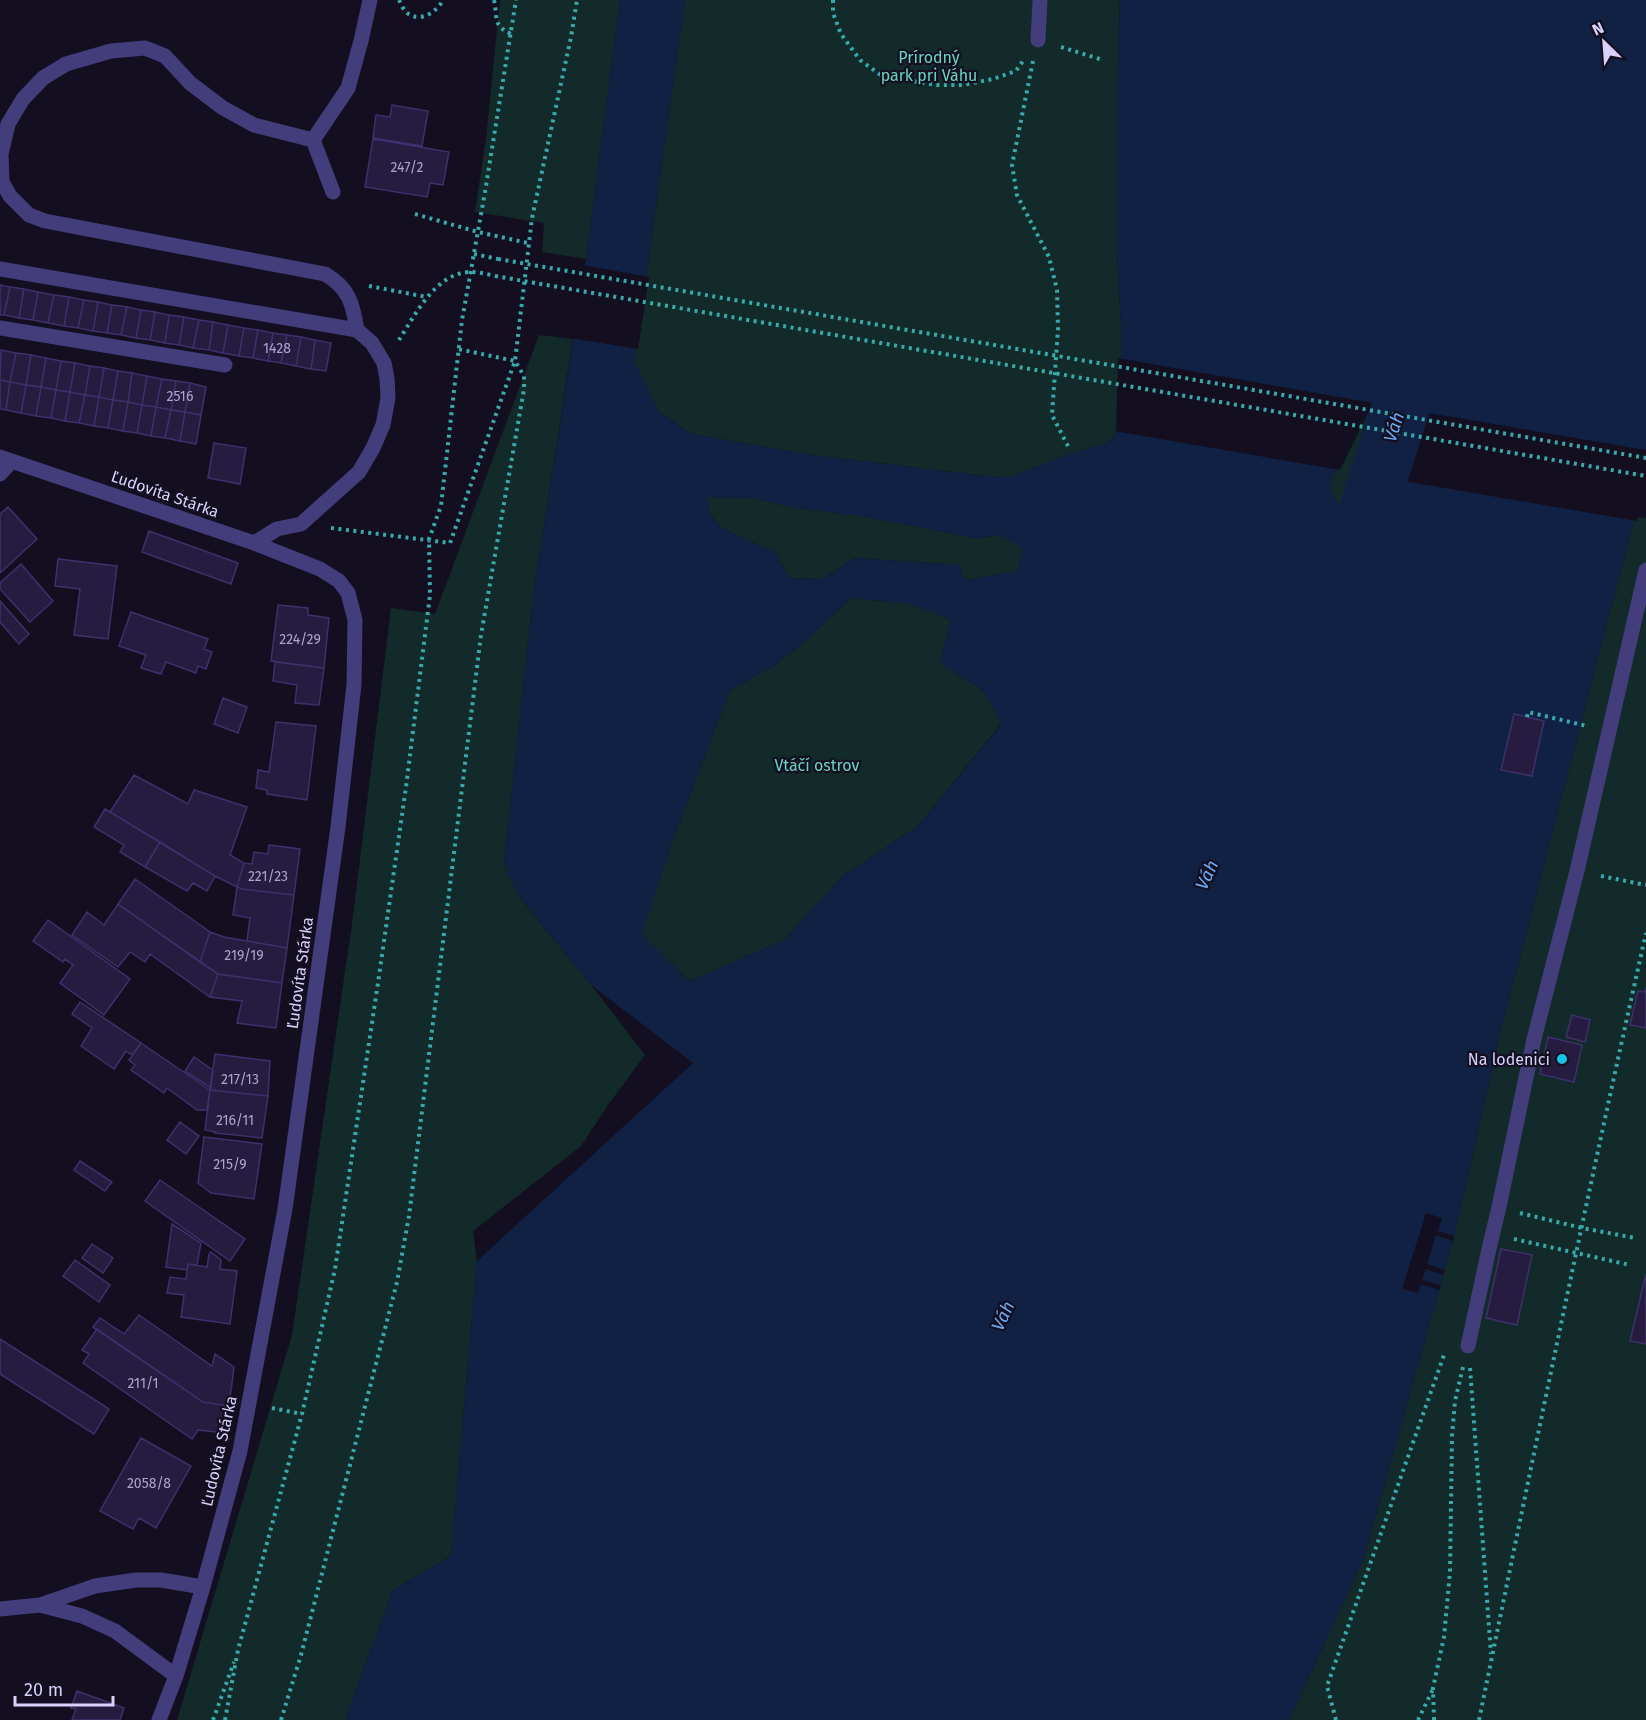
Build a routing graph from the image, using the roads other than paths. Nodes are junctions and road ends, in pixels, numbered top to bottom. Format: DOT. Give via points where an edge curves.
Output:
graph roads {
  1 [pos="370,0"];
  2 [pos="1040,0"];
  3 [pos="1038,40"];
  4 [pos="313,140"];
  5 [pos="333,192"];
  6 [pos="0,269"];
  7 [pos="0,327"];
  8 [pos="357,330"];
  9 [pos="225,365"];
  10 [pos="6,459"];
  11 [pos="0,474"];
  12 [pos="254,543"];
  13 [pos="1646,570"];
  14 [pos="1468,1346"];
  15 [pos="203,1587"];
  16 [pos="2,1605"];
  17 [pos="40,1605"];
  18 [pos="176,1676"];
  19 [pos="159,1720"];
  1 -- 4 [label="street" via="348,88"];
  2 -- 3 [label="street"];
  4 -- 5 [label="street"];
  4 -- 8 [label="street" via="254,125 223,108 190,83 165,56 145,48 111,51 66,64 43,78 23,99 8,124 1,154 2,182 28,215 45,221 325,274 347,293"];
  6 -- 8 [label="street"];
  7 -- 9 [label="street"];
  8 -- 12 [label="street" via="372,343 384,363 387,378 388,398 373,448 359,472 301,524 277,529"];
  10 -- 11 [label="street"];
  10 -- 12 [label="street, Ľudovíta Stárka"];
  12 -- 15 [label="street, Ľudovíta Stárka" via="320,569 339,581 348,593 355,620 354,685 285,1209 243,1440"];
  13 -- 14 [label="street" via="1534,1040"];
  15 -- 17 [label="street" via="136,1580 95,1586"];
  15 -- 18 [label="street, Ľudovíta Stárka"];
  16 -- 17 [label="street"];
  17 -- 18 [label="street" via="115,1631"];
  18 -- 19 [label="street, Ľudovíta Stárka"];
}
